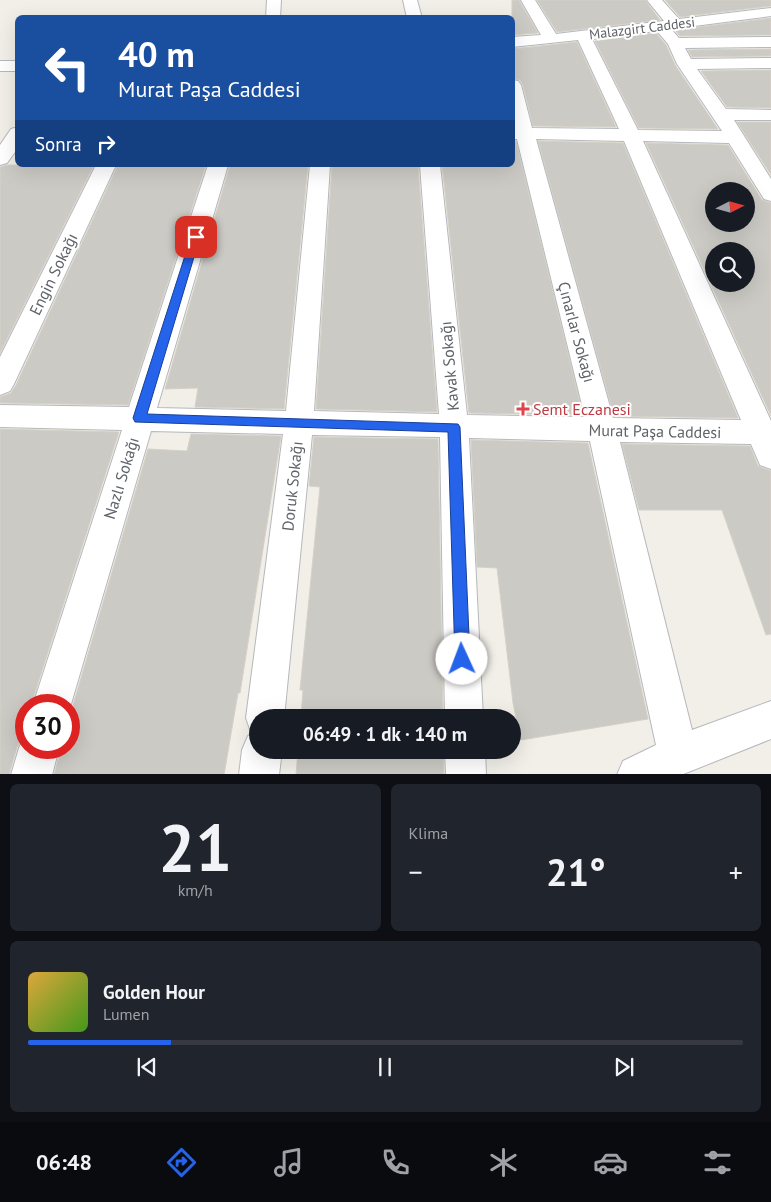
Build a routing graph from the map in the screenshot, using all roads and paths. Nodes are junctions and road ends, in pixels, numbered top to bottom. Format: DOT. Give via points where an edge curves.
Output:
graph roads {
  1 [pos="274,0"];
  2 [pos="410,0"];
  3 [pos="528,0"];
  4 [pos="654,0"];
  5 [pos="771,12"];
  6 [pos="273,15"];
  7 [pos="414,15"];
  8 [pos="668,25"];
  9 [pos="583,35"];
  10 [pos="551,39"];
  11 [pos="515,42"];
  12 [pos="674,42"];
  13 [pos="771,42"];
  14 [pos="771,63"];
  15 [pos="685,64"];
  16 [pos="0,66"];
  17 [pos="15,66"];
  18 [pos="515,109"];
  19 [pos="721,114"];
  20 [pos="771,115"];
  21 [pos="0,128"];
  22 [pos="15,128"];
  23 [pos="518,133"];
  24 [pos="631,135"];
  25 [pos="15,137"];
  26 [pos="735,137"];
  27 [pos="0,159"];
  28 [pos="105,167"];
  29 [pos="217,167"];
  30 [pos="320,167"];
  31 [pos="430,167"];
  32 [pos="771,195"];
  33 [pos="0,384"];
  34 [pos="0,416"];
  35 [pos="139,418"];
  36 [pos="299,423"];
  37 [pos="454,427"];
  38 [pos="602,430"];
  39 [pos="768,441"];
  40 [pos="55,694"];
  41 [pos="266,709"];
  42 [pos="464,709"];
  43 [pos="771,720"];
  44 [pos="678,755"];
  45 [pos="36,759"];
  46 [pos="261,759"];
  47 [pos="465,759"];
  48 [pos="31,774"];
  49 [pos="259,774"];
  50 [pos="466,774"];
  51 [pos="638,774"];
  1 -- 6 [label="street"];
  2 -- 7 [label="street"];
  3 -- 10 [label="street"];
  4 -- 8 [label="street"];
  5 -- 8 [label="street, Malazgirt Caddesi"];
  8 -- 9 [label="street, Malazgirt Caddesi"];
  8 -- 12 [label="street"];
  9 -- 10 [label="street, Malazgirt Caddesi"];
  9 -- 24 [label="street"];
  10 -- 11 [label="street, Malazgirt Caddesi"];
  12 -- 13 [label="street"];
  12 -- 15 [label="street"];
  14 -- 15 [label="street"];
  15 -- 19 [label="street"];
  16 -- 17 [label="street"];
  18 -- 23 [label="street, Çınarlar Sokağı"];
  19 -- 20 [label="street"];
  19 -- 26 [label="street"];
  21 -- 22 [label="street"];
  23 -- 24 [label="street"];
  23 -- 38 [label="street, Çınarlar Sokağı"];
  24 -- 26 [label="street"];
  24 -- 39 [label="street"];
  25 -- 27 [label="street"];
  26 -- 32 [label="street"];
  28 -- 33 [label="street, Engin Sokağı"];
  29 -- 35 [label="street, Nazlı Sokağı"];
  30 -- 36 [label="street, Doruk Sokağı"];
  31 -- 37 [label="street, Kavak Sokağı"];
  34 -- 35 [label="street, Murat Paşa Caddesi"];
  35 -- 36 [label="street, Murat Paşa Caddesi"];
  35 -- 40 [label="street, Nazlı Sokağı"];
  36 -- 37 [label="street, Murat Paşa Caddesi"];
  36 -- 41 [label="street, Doruk Sokağı"];
  37 -- 38 [label="street, Murat Paşa Caddesi"];
  37 -- 42 [label="street, Kavak Sokağı"];
  38 -- 39 [label="street, Murat Paşa Caddesi"];
  38 -- 44 [label="street, Çınarlar Sokağı"];
  43 -- 44 [label="street"];
  44 -- 51 [label="street"];
  45 -- 48 [label="street"];
  46 -- 49 [label="street"];
  47 -- 50 [label="street"];
}
